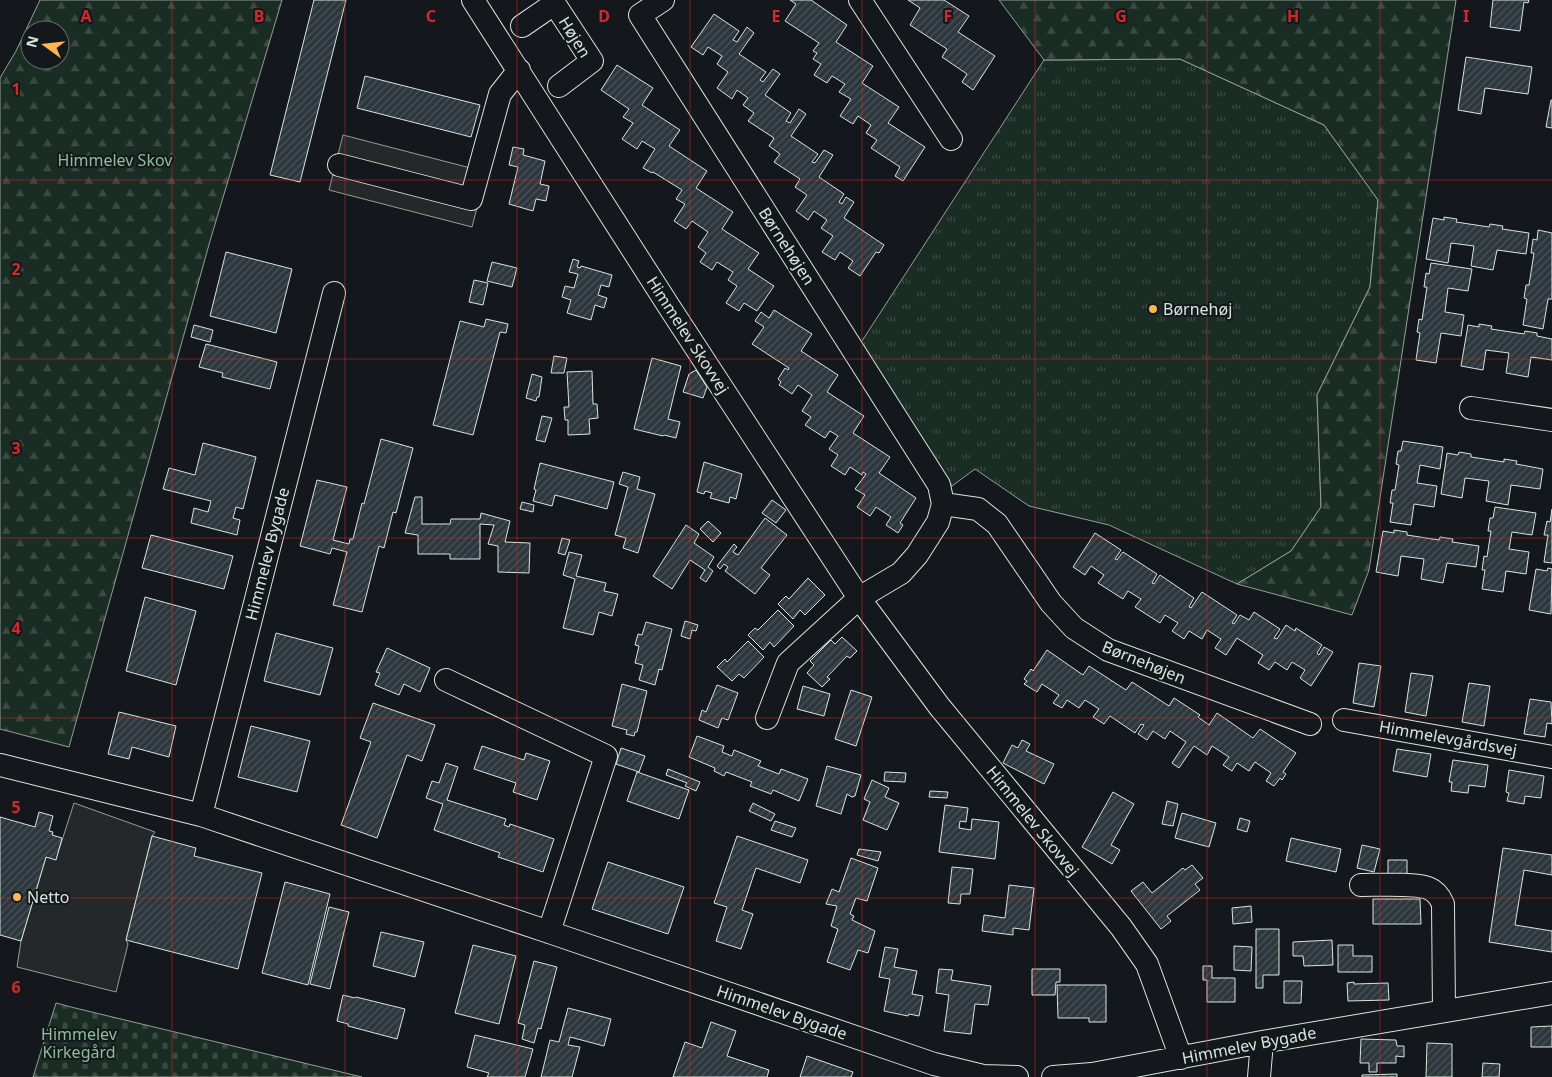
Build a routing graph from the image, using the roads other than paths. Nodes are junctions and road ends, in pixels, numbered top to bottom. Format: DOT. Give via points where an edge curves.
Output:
graph roads {
  1 [pos="473,0"];
  2 [pos="663,0"];
  3 [pos="860,0"];
  4 [pos="553,2"];
  5 [pos="522,26"];
  6 [pos="519,70"];
  7 [pos="560,86"];
  8 [pos="951,139"];
  9 [pos="339,165"];
  10 [pos="334,293"];
  11 [pos="1471,408"];
  12 [pos="1552,420"];
  13 [pos="943,504"];
  14 [pos="859,598"];
  15 [pos="446,680"];
  16 [pos="767,718"];
  17 [pos="1344,720"];
  18 [pos="1310,724"];
  19 [pos="1552,757"];
  20 [pos="0,766"];
  21 [pos="201,815"];
  22 [pos="1361,884"];
  23 [pos="549,932"];
  24 [pos="1552,993"];
  25 [pos="1444,1011"];
  26 [pos="1262,1042"];
  27 [pos="1181,1058"];
  28 [pos="1018,1077"];
  29 [pos="1054,1077"];
  30 [pos="1259,1077"];
  1 -- 6 [label="street, Himmelev Skovvej"];
  2 -- 13 [label="street, Børnehøjen" via="640,15 939,485"];
  3 -- 8 [label="street"];
  4 -- 5 [label="street, Højen"];
  4 -- 7 [label="street, Højen" via="592,61"];
  6 -- 9 [label="street" via="500,94 471,199"];
  6 -- 14 [label="street, Himmelev Skovvej"];
  10 -- 21 [label="street, Himmelev Bygade"];
  11 -- 12 [label="street"];
  13 -- 14 [label="street" via="938,522 901,573"];
  13 -- 18 [label="street, Børnehøjen" via="978,509 998,524 1051,603 1074,628 1108,650"];
  14 -- 16 [label="street" via="788,663"];
  14 -- 27 [label="street, Himmelev Skovvej" via="939,706 1121,927 1147,964"];
  15 -- 23 [label="street" via="606,756"];
  17 -- 19 [label="street, Himmelevgårdsvej"];
  20 -- 21 [label="street, Himmelev Bygade"];
  21 -- 23 [label="street, Himmelev Bygade"];
  22 -- 25 [label="street" via="1417,886 1438,894 1444,904"];
  23 -- 28 [label="street, Himmelev Bygade" via="934,1064 983,1076"];
  24 -- 25 [label="street, Himmelev Bygade"];
  25 -- 26 [label="street, Himmelev Bygade"];
  26 -- 27 [label="street, Himmelev Bygade"];
  26 -- 30 [label="street"];
  27 -- 29 [label="street, Himmelev Bygade" via="1092,1074"];
}
